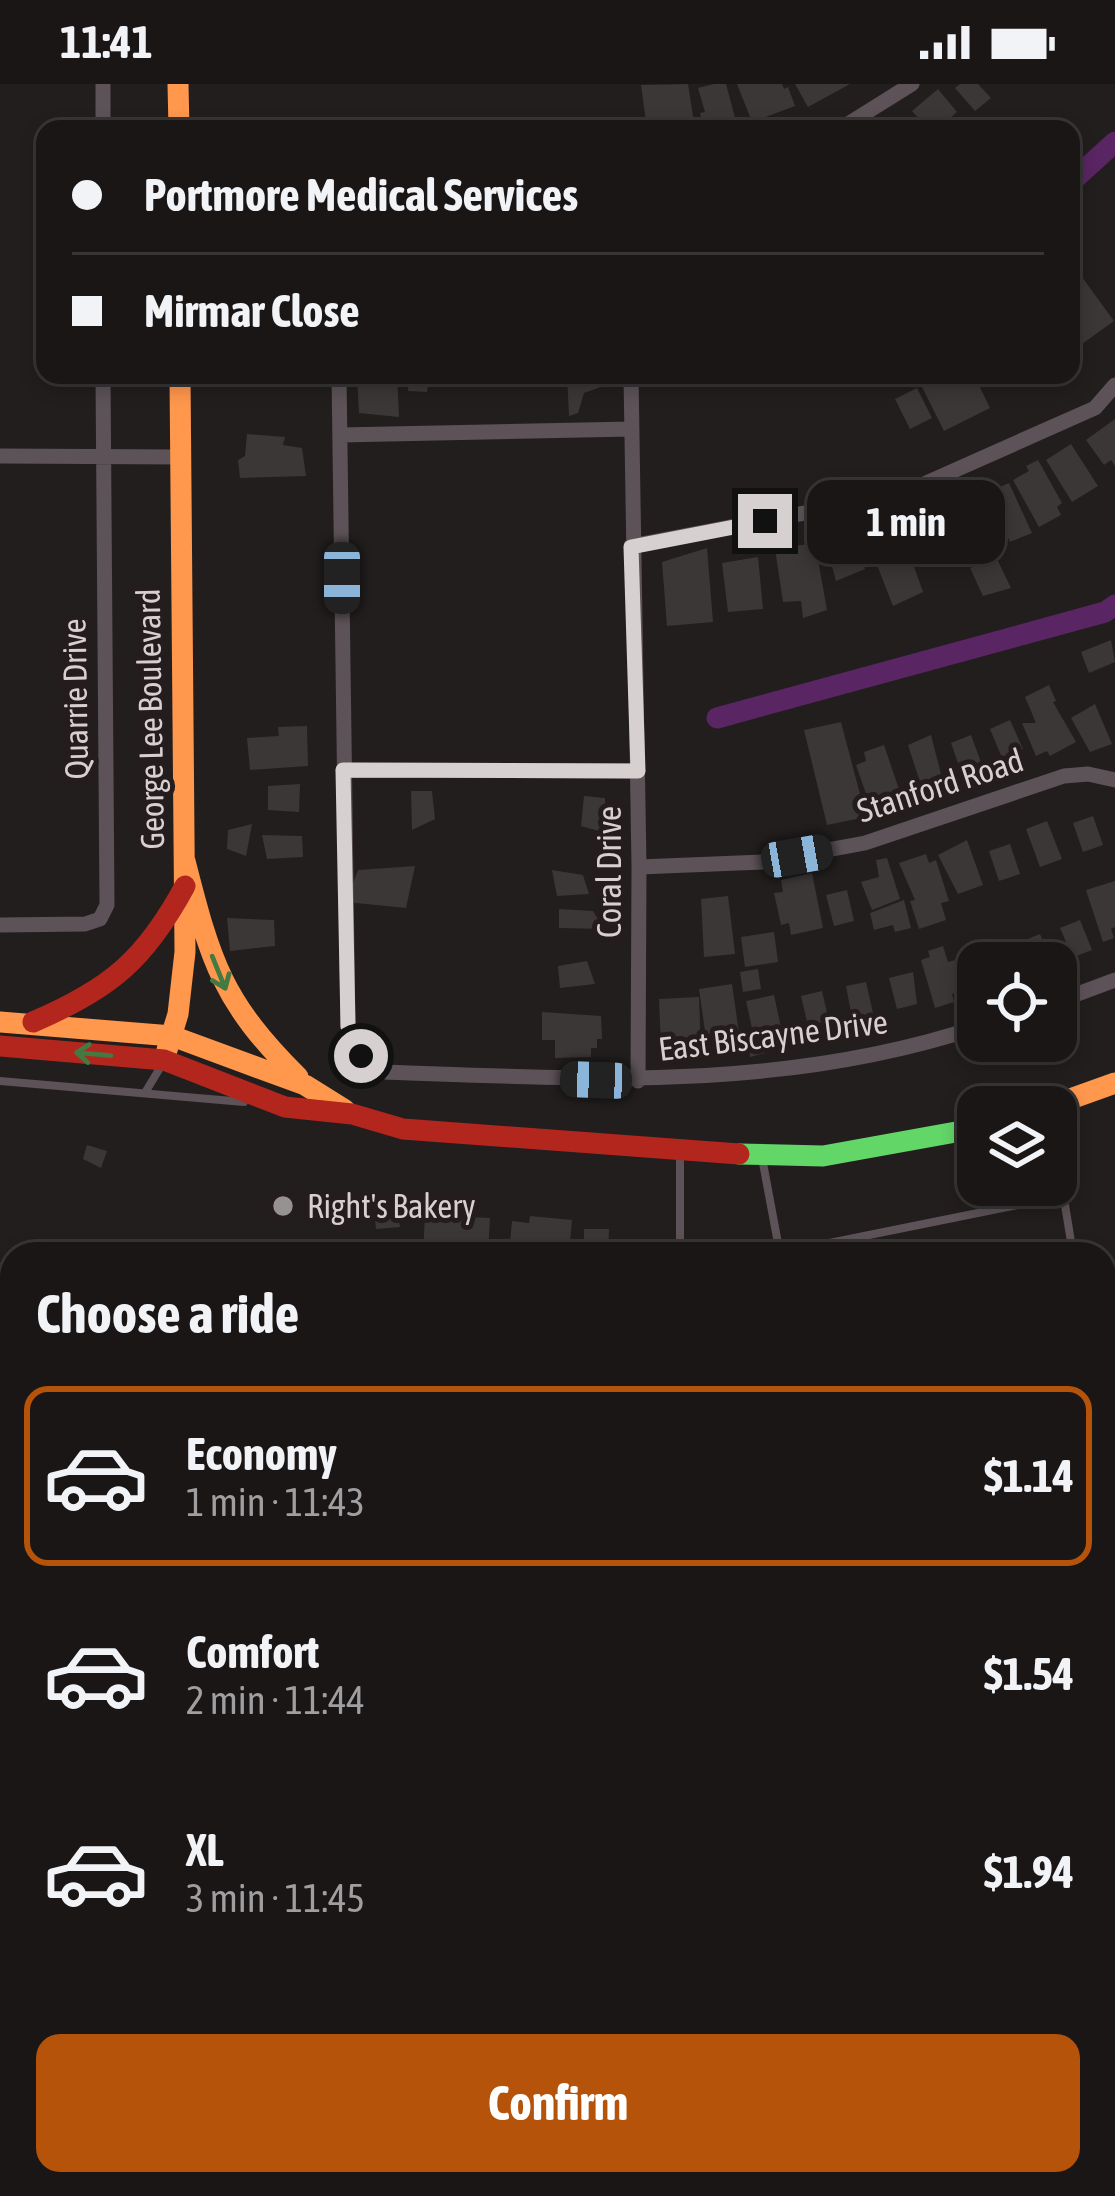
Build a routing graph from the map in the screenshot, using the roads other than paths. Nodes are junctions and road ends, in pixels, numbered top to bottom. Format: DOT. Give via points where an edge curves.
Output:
graph roads {
  1 [pos="103,84"];
  2 [pos="178,84"];
  3 [pos="912,84"];
  4 [pos="103,120"];
  5 [pos="179,120"];
  6 [pos="854,120"];
  7 [pos="103,384"];
  8 [pos="180,384"];
  9 [pos="339,384"];
  10 [pos="631,384"];
  11 [pos="1115,385"];
  12 [pos="632,429"];
  13 [pos="340,435"];
  14 [pos="0,456"];
  15 [pos="102,456"];
  16 [pos="180,457"];
  17 [pos="631,547"];
  18 [pos="343,770"];
  19 [pos="638,771"];
  20 [pos="1115,780"];
  21 [pos="185,861"];
  22 [pos="639,867"];
  23 [pos="185,886"];
  24 [pos="0,925"];
  25 [pos="1115,980"];
  26 [pos="1077,994"];
  27 [pos="0,1022"];
  28 [pos="31,1023"];
  29 [pos="957,1034"];
  30 [pos="172,1036"];
  31 [pos="0,1046"];
  32 [pos="164,1060"];
  33 [pos="638,1081"];
  34 [pos="0,1082"];
  35 [pos="1115,1083"];
  36 [pos="305,1085"];
  37 [pos="146,1092"];
  38 [pos="1077,1097"];
  39 [pos="284,1107"];
  40 [pos="352,1114"];
  41 [pos="957,1132"];
  42 [pos="680,1150"];
  43 [pos="761,1156"];
  44 [pos="680,1242"];
  45 [pos="778,1242"];
  46 [pos="838,1242"];
  47 [pos="1071,1242"];
  1 -- 4 [label="street"];
  2 -- 5 [label="main road"];
  3 -- 6 [label="street"];
  7 -- 15 [label="street, Quarrie Drive"];
  8 -- 16 [label="main road, George Lee Boulevard"];
  9 -- 13 [label="street"];
  10 -- 12 [label="street, Coral Drive"];
  11 -- 17 [label="street" via="1095,408 899,495"];
  12 -- 13 [label="street"];
  12 -- 17 [label="street, Coral Drive"];
  13 -- 18 [label="street"];
  14 -- 15 [label="street"];
  15 -- 16 [label="street"];
  15 -- 24 [label="street, Quarrie Drive" via="107,905 100,919 85,924"];
  16 -- 21 [label="main road, George Lee Boulevard"];
  17 -- 19 [label="street, Coral Drive"];
  18 -- 19 [label="street"];
  18 -- 33 [label="street, East Biscayne Drive" via="348,1026 361,1056 384,1072"];
  19 -- 22 [label="street, Coral Drive"];
  20 -- 22 [label="street, Stanford Road" via="1064,776 866,843 763,862"];
  21 -- 23 [label="main road, George Lee Boulevard"];
  21 -- 36 [label="main road, one-way" via="226,991"];
  22 -- 33 [label="street, Coral Drive"];
  23 -- 28 [label="main road" via="136,964 93,997"];
  23 -- 30 [label="main road, George Lee Boulevard"];
  25 -- 26 [label="street"];
  27 -- 28 [label="main road"];
  28 -- 30 [label="main road"];
  29 -- 33 [label="street, East Biscayne Drive" via="774,1072"];
  30 -- 32 [label="main road, George Lee Boulevard"];
  30 -- 36 [label="main road"];
  32 -- 31 [label="main road, one-way"];
  32 -- 37 [label="lane"];
  32 -- 39 [label="main road"];
  34 -- 37 [label="lane"];
  35 -- 38 [label="main road"];
  36 -- 40 [label="main road"];
  37 -- 39 [label="lane"];
  39 -- 40 [label="main road"];
  40 -- 42 [label="main road" via="403,1129"];
  41 -- 43 [label="main road" via="873,1150"];
  42 -- 43 [label="main road"];
  42 -- 44 [label="lane"];
  43 -- 45 [label="lane"];
  46 -- 47 [label="lane" via="1052,1198 1064,1205"];
}
